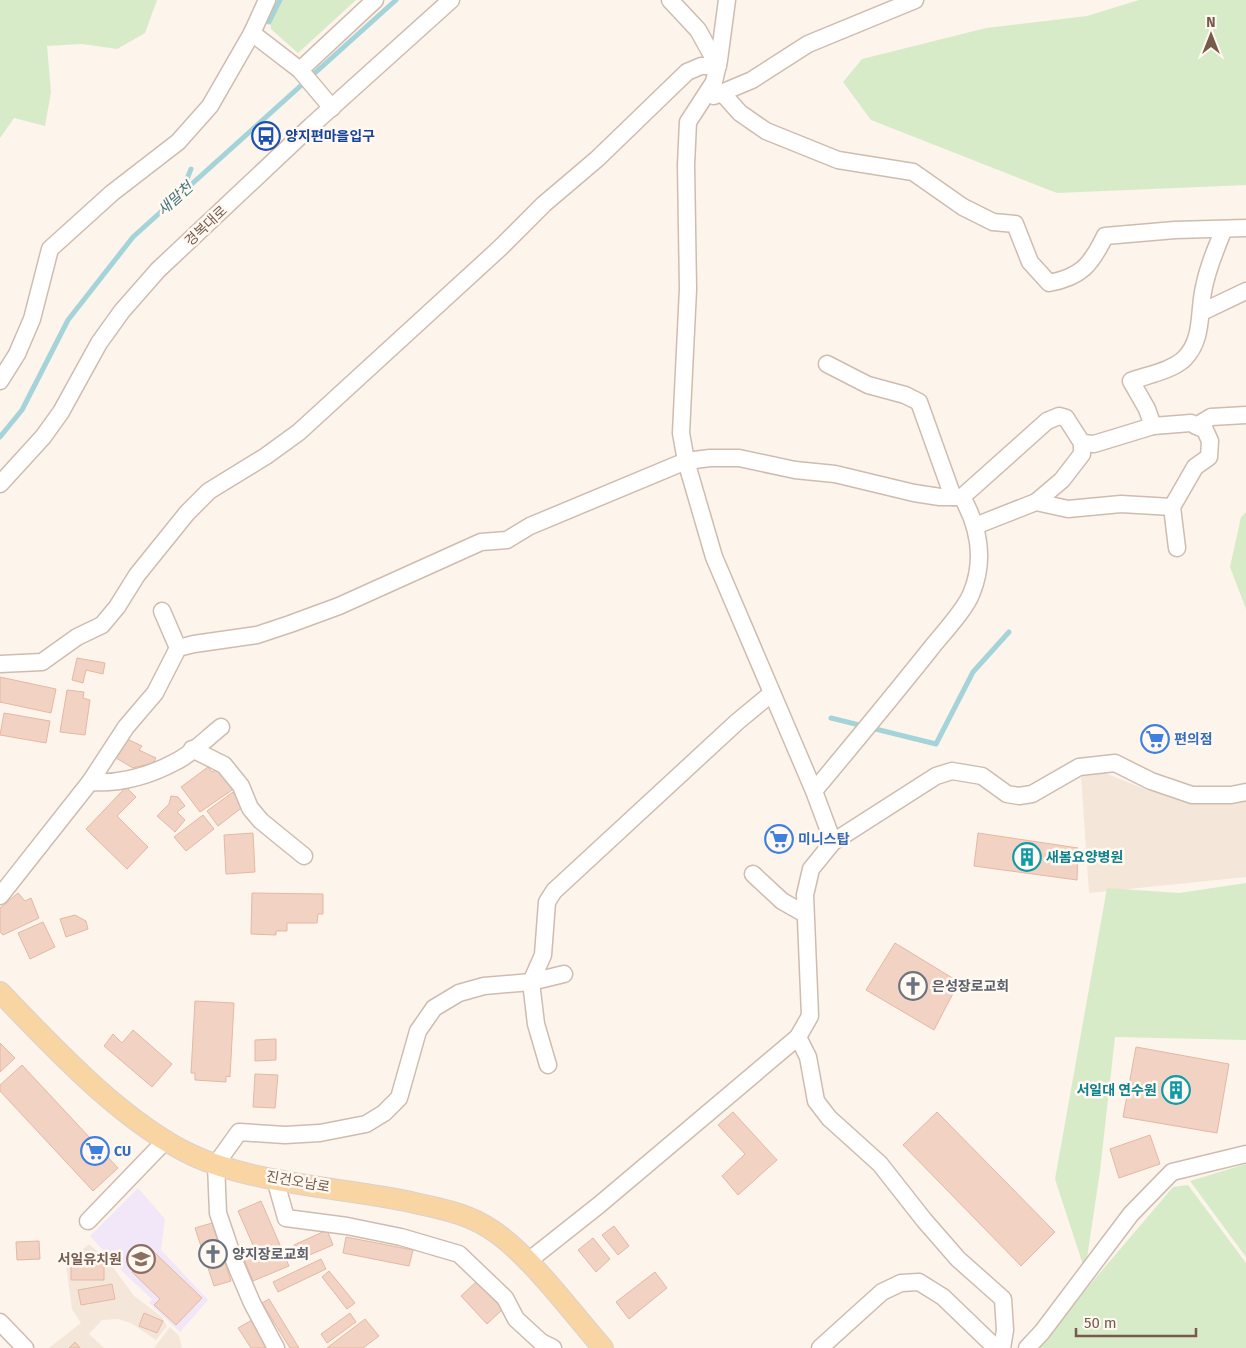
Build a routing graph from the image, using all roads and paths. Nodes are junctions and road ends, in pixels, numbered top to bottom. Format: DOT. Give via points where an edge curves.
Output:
graph roads {
  1 [pos="268,0"];
  2 [pos="375,0"];
  3 [pos="451,0"];
  4 [pos="670,0"];
  5 [pos="727,0"];
  6 [pos="916,0"];
  7 [pos="252,33"];
  8 [pos="718,66"];
  9 [pos="300,70"];
  10 [pos="723,94"];
  11 [pos="702,99"];
  12 [pos="332,108"];
  13 [pos="1246,228"];
  14 [pos="1224,229"];
  15 [pos="1246,291"];
  16 [pos="1202,312"];
  17 [pos="827,364"];
  18 [pos="0,381"];
  19 [pos="1246,415"];
  20 [pos="1152,426"];
  21 [pos="1196,426"];
  22 [pos="1082,443"];
  23 [pos="686,461"];
  24 [pos="0,484"];
  25 [pos="958,497"];
  26 [pos="1036,502"];
  27 [pos="1172,507"];
  28 [pos="975,526"];
  29 [pos="1177,548"];
  30 [pos="162,611"];
  31 [pos="178,648"];
  32 [pos="0,664"];
  33 [pos="772,693"];
  34 [pos="221,727"];
  35 [pos="192,749"];
  36 [pos="90,782"];
  37 [pos="814,791"];
  38 [pos="1246,792"];
  39 [pos="833,842"];
  40 [pos="304,856"];
  41 [pos="753,874"];
  42 [pos="0,896"];
  43 [pos="805,914"];
  44 [pos="564,974"];
  45 [pos="531,982"];
  46 [pos="0,992"];
  47 [pos="798,1036"];
  48 [pos="548,1065"];
  49 [pos="165,1141"];
  50 [pos="1246,1154"];
  51 [pos="216,1164"];
  52 [pos="275,1179"];
  53 [pos="88,1221"];
  54 [pos="527,1262"];
  55 [pos="0,1322"];
  56 [pos="25,1348"];
  57 [pos="276,1348"];
  58 [pos="553,1348"];
  59 [pos="603,1348"];
  60 [pos="820,1348"];
  61 [pos="996,1348"];
  62 [pos="1002,1348"];
  63 [pos="1026,1348"];
  1 -- 7 [label="street"];
  2 -- 9 [label="street"];
  3 -- 12 [label="street, 경복대로"];
  4 -- 8 [label="street" via="698,30"];
  5 -- 8 [label="street"];
  6 -- 10 [label="street" via="808,44 752,80"];
  7 -- 9 [label="street"];
  7 -- 18 [label="street" via="210,106 178,142 112,193 50,249 32,319 17,354"];
  8 -- 11 [label="street" via="714,82"];
  8 -- 32 [label="street" via="701,66 687,72 597,159 544,204 299,432 209,492 137,575 102,624 42,662"];
  9 -- 12 [label="street"];
  10 -- 11 [label="street"];
  10 -- 14 [label="street" via="740,113 766,131 838,160 913,172 963,207 993,222 1015,224 1030,262 1048,282 1064,280 1080,272 1095,258 1105,236"];
  11 -- 23 [label="street" via="688,122 686,165 688,289 681,433"];
  12 -- 24 [label="street, 경복대로" via="158,270 99,343 61,412 43,437"];
  13 -- 14 [label="street"];
  14 -- 16 [label="street" via="1207,274"];
  15 -- 16 [label="street"];
  16 -- 20 [label="street" via="1195,344 1183,360 1131,381 1147,409"];
  17 -- 25 [label="street" via="868,385 906,395 919,402"];
  19 -- 21 [label="street" via="1211,417"];
  20 -- 21 [label="street" via="1191,423"];
  20 -- 22 [label="street" via="1094,444"];
  21 -- 27 [label="street" via="1205,430 1208,436 1209,457 1195,467"];
  22 -- 25 [label="street" via="1066,418 1059,416 1047,421"];
  22 -- 26 [label="street" via="1082,454 1062,480"];
  23 -- 25 [label="street" via="739,458 795,470 835,474 914,493"];
  23 -- 31 [label="street" via="530,526 507,540 481,542 339,606 257,635"];
  23 -- 33 [label="street" via="714,557"];
  25 -- 28 [label="street"];
  26 -- 27 [label="street" via="1068,509 1121,504"];
  26 -- 28 [label="street"];
  27 -- 29 [label="street"];
  28 -- 37 [label="street" via="979,534 978,569 972,593 907,679"];
  30 -- 31 [label="street"];
  31 -- 36 [label="street" via="155,693 126,727"];
  33 -- 37 [label="street"];
  33 -- 45 [label="street" via="554,891 547,902 543,955"];
  34 -- 35 [label="street"];
  35 -- 36 [label="street" via="176,762 140,776 111,783"];
  35 -- 40 [label="street" via="224,765 241,786 250,808 261,821"];
  36 -- 42 [label="street"];
  37 -- 39 [label="street"];
  38 -- 39 [label="street" via="1192,795 1151,781 1115,763 1080,767 1032,794 1020,796 1007,794 982,776 952,771 936,776"];
  39 -- 43 [label="street" via="811,870 805,895"];
  41 -- 43 [label="street" via="782,900"];
  43 -- 47 [label="street" via="810,963 810,1016"];
  44 -- 45 [label="street"];
  45 -- 48 [label="street" via="536,1024"];
  45 -- 51 [label="street" via="484,986 459,993 434,1008 418,1031 399,1098 366,1124 285,1135 239,1132"];
  46 -- 49 [label="main road, 진건오남로" via="130,1116"];
  47 -- 54 [label="street"];
  47 -- 62 [label="street" via="808,1057 816,1101 829,1118 880,1164 958,1259 1003,1299 1005,1330"];
  49 -- 51 [label="main road, 진건오남로"];
  49 -- 53 [label="street"];
  50 -- 63 [label="street" via="1172,1172 1131,1214 1042,1332"];
  51 -- 52 [label="main road, 진건오남로"];
  51 -- 57 [label="street" via="218,1213 252,1304"];
  52 -- 54 [label="main road, 진건오남로" via="366,1193 461,1214 506,1240"];
  52 -- 58 [label="street" via="286,1218 401,1237 459,1254 505,1298 516,1319 541,1342"];
  54 -- 59 [label="main road, 진건오남로"];
  55 -- 56 [label="street"];
  60 -- 61 [label="street" via="882,1292 901,1283 919,1282 943,1297"];
}
